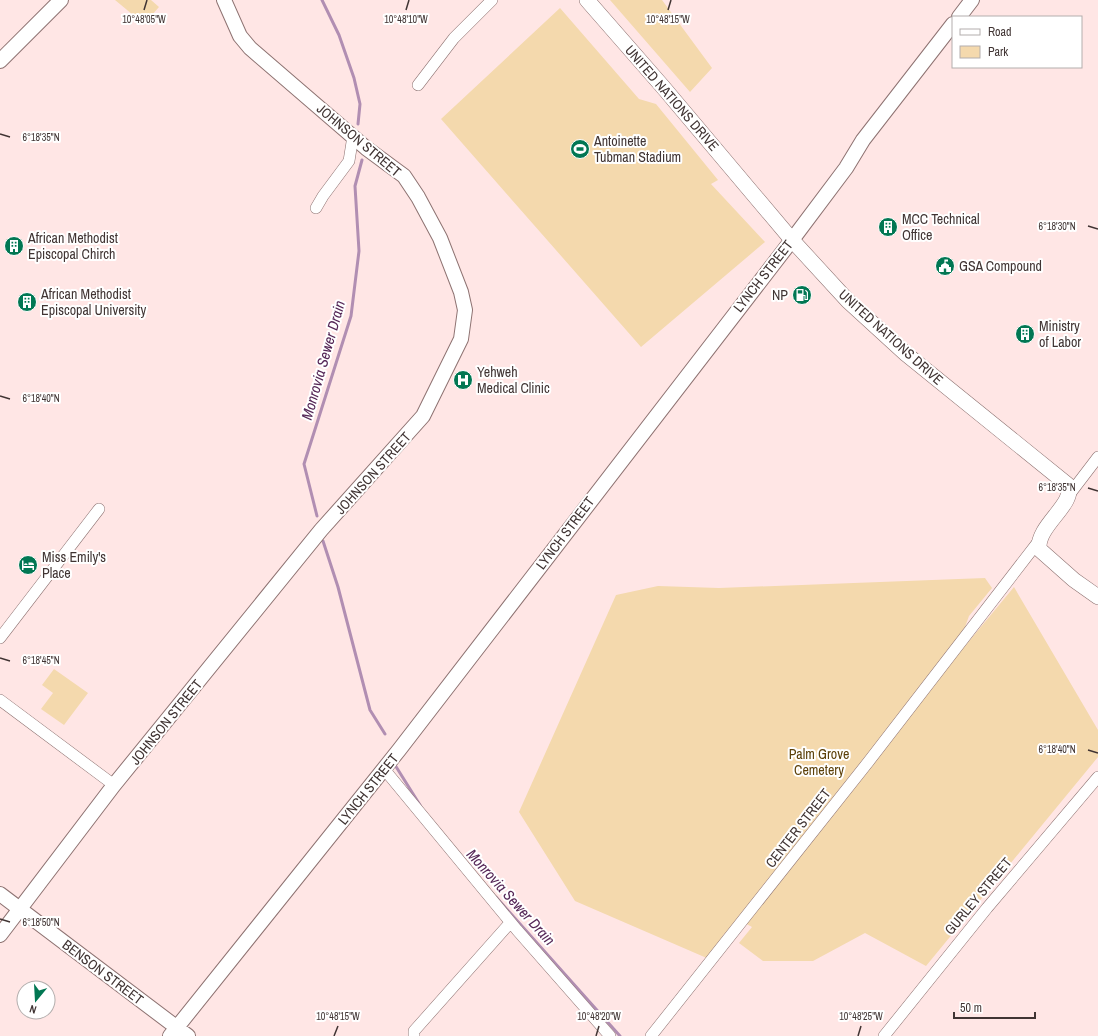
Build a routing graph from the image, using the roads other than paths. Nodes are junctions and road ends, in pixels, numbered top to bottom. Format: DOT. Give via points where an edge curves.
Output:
graph roads {
  1 [pos="61,0"];
  2 [pos="224,0"];
  3 [pos="492,0"];
  4 [pos="587,0"];
  5 [pos="972,0"];
  6 [pos="959,16"];
  7 [pos="952,25"];
  8 [pos="0,61"];
  9 [pos="418,85"];
  10 [pos="353,136"];
  11 [pos="316,208"];
  12 [pos="792,240"];
  13 [pos="1098,457"];
  14 [pos="1069,495"];
  15 [pos="99,509"];
  16 [pos="1038,542"];
  17 [pos="1098,597"];
  18 [pos="0,638"];
  19 [pos="0,700"];
  20 [pos="384,769"];
  21 [pos="1098,777"];
  22 [pos="114,785"];
  23 [pos="0,894"];
  24 [pos="20,909"];
  25 [pos="510,923"];
  26 [pos="0,935"];
  27 [pos="178,1033"];
  28 [pos="414,1036"];
  29 [pos="610,1036"];
  30 [pos="651,1036"];
  31 [pos="884,1036"];
  1 -- 8 [label="street"];
  2 -- 10 [label="street, JOHNSON STREET" via="244,42"];
  3 -- 9 [label="street" via="454,38"];
  4 -- 12 [label="main road, UNITED NATIONS DRIVE"];
  5 -- 6 [label="street"];
  7 -- 12 [label="street, LYNCH STREET" via="864,140"];
  10 -- 11 [label="street" via="349,161"];
  10 -- 22 [label="street, JOHNSON STREET" via="404,176 418,197 436,231 461,292 466,310 461,339 423,416 321,530"];
  12 -- 14 [label="main road, UNITED NATIONS DRIVE" via="848,301 874,325 906,354 1064,481 1070,489"];
  12 -- 20 [label="street, LYNCH STREET"];
  13 -- 14 [label="street"];
  14 -- 16 [label="main road"];
  15 -- 18 [label="street"];
  16 -- 17 [label="main road" via="1043,555"];
  16 -- 30 [label="street, CENTER STREET" via="860,774"];
  19 -- 22 [label="street"];
  20 -- 25 [label="street"];
  20 -- 27 [label="street, LYNCH STREET"];
  21 -- 31 [label="street, GURLEY STREET" via="987,908"];
  22 -- 24 [label="street, JOHNSON STREET"];
  23 -- 24 [label="street, BENSON STREET"];
  24 -- 26 [label="street, JOHNSON STREET"];
  24 -- 27 [label="street, BENSON STREET"];
  25 -- 28 [label="street" via="414,1031"];
  25 -- 29 [label="street"];
}
